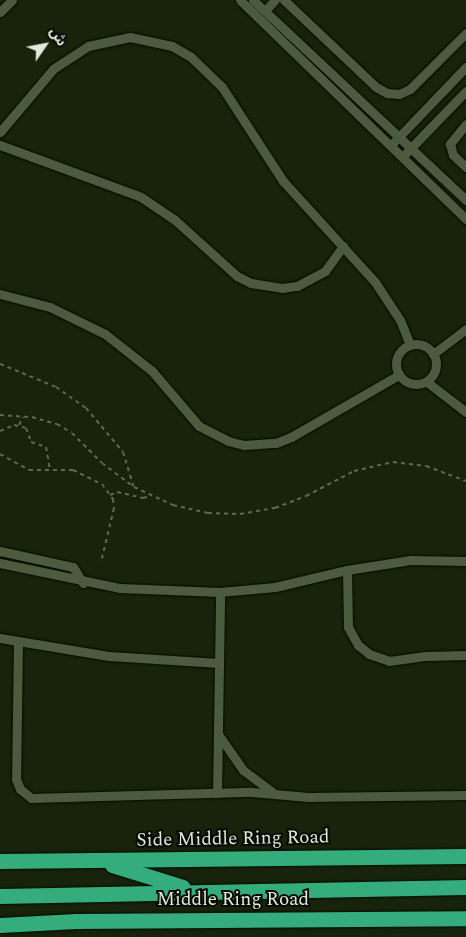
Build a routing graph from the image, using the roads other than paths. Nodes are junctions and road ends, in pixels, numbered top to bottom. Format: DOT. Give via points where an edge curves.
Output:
graph roads {
  1 [pos="12,0"];
  2 [pos="240,0"];
  3 [pos="253,0"];
  4 [pos="275,0"];
  5 [pos="284,0"];
  6 [pos="265,11"];
  7 [pos="0,12"];
  8 [pos="466,33"];
  9 [pos="466,67"];
  10 [pos="466,91"];
  11 [pos="466,124"];
  12 [pos="0,132"];
  13 [pos="398,138"];
  14 [pos="0,145"];
  15 [pos="391,146"];
  16 [pos="409,149"];
  17 [pos="402,157"];
  18 [pos="466,167"];
  19 [pos="454,189"];
  20 [pos="445,198"];
  21 [pos="466,200"];
  22 [pos="466,219"];
  23 [pos="343,246"];
  24 [pos="0,294"];
  25 [pos="466,329"];
  26 [pos="410,345"];
  27 [pos="433,354"];
  28 [pos="399,375"];
  29 [pos="427,382"];
  30 [pos="466,412"];
  31 [pos="0,552"];
  32 [pos="466,561"];
  33 [pos="0,564"];
  34 [pos="347,570"];
  35 [pos="83,582"];
  36 [pos="220,592"];
  37 [pos="0,638"];
  38 [pos="18,642"];
  39 [pos="466,655"];
  40 [pos="219,663"];
  41 [pos="218,734"];
  42 [pos="217,793"];
  43 [pos="274,793"];
  44 [pos="466,795"];
  45 [pos="466,856"];
  46 [pos="0,861"];
  47 [pos="100,861"];
  48 [pos="466,887"];
  49 [pos="194,890"];
  50 [pos="0,896"];
  51 [pos="466,918"];
  52 [pos="0,925"];
  1 -- 7 [label="street"];
  2 -- 15 [label="street"];
  3 -- 6 [label="street"];
  4 -- 6 [label="street"];
  5 -- 8 [label="street" via="376,88 387,93 399,94 410,89"];
  6 -- 13 [label="street"];
  9 -- 13 [label="street"];
  10 -- 16 [label="street"];
  11 -- 18 [label="street" via="450,144 453,155"];
  12 -- 23 [label="street" via="53,69 88,46 130,38 172,46 208,70 235,105 283,181"];
  13 -- 15 [label="street"];
  13 -- 16 [label="street"];
  14 -- 23 [label="street" via="141,197 175,220 238,276 251,283 282,288 297,286 324,271"];
  15 -- 17 [label="street"];
  16 -- 17 [label="street"];
  16 -- 19 [label="street"];
  17 -- 20 [label="street"];
  19 -- 20 [label="street"];
  19 -- 21 [label="street"];
  20 -- 22 [label="street"];
  23 -- 26 [label="street" via="388,301"];
  24 -- 28 [label="street" via="50,307 105,334 152,371 199,426 213,435 244,445 276,443 291,437"];
  25 -- 27 [label="street"];
  26 -- 27 [label="street" via="421,344"];
  26 -- 28 [label="street" via="396,360"];
  27 -- 29 [label="street" via="436,369"];
  28 -- 29 [label="street" via="412,384"];
  29 -- 30 [label="street"];
  31 -- 35 [label="street" via="73,567"];
  32 -- 34 [label="street" via="410,560"];
  33 -- 35 [label="street"];
  34 -- 36 [label="street" via="275,587"];
  34 -- 39 [label="street" via="348,627 358,645 369,654 390,662 426,656"];
  35 -- 36 [label="street" via="138,590"];
  36 -- 40 [label="street"];
  37 -- 38 [label="street"];
  38 -- 40 [label="street" via="109,656"];
  38 -- 42 [label="street" via="16,779 27,796 40,800"];
  40 -- 41 [label="street"];
  41 -- 42 [label="street"];
  41 -- 43 [label="street" via="243,770"];
  42 -- 43 [label="street"];
  43 -- 44 [label="street" via="308,797"];
  45 -- 47 [label="highway, Side Middle Ring Road"];
  46 -- 47 [label="highway, Side Middle Ring Road"];
  47 -- 49 [label="highway"];
  48 -- 49 [label="highway, Middle Ring Road"];
  49 -- 50 [label="highway, Middle Ring Road"];
  51 -- 52 [label="highway, Middle Ring Road" via="76,921"];
}
